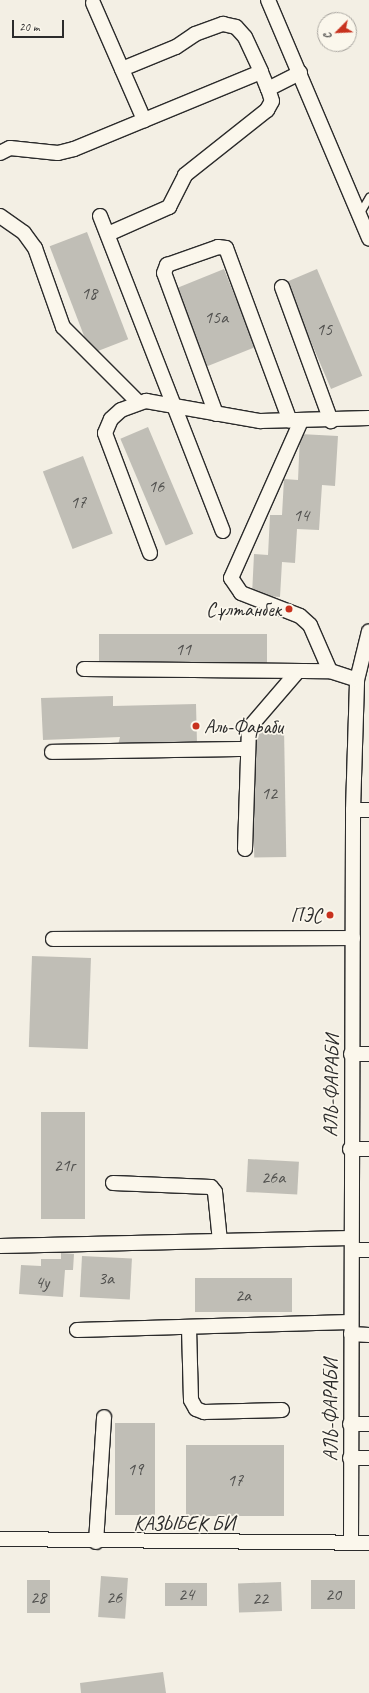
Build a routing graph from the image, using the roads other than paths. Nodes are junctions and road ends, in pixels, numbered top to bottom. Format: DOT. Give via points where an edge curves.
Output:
graph roads {
  1 [pos="268,0"];
  2 [pos="93,3"];
  3 [pos="122,69"];
  4 [pos="261,72"];
  5 [pos="300,73"];
  6 [pos="268,89"];
  7 [pos="144,120"];
  8 [pos="0,153"];
  9 [pos="369,197"];
  10 [pos="359,214"];
  11 [pos="0,216"];
  12 [pos="100,216"];
  13 [pos="108,234"];
  14 [pos="369,238"];
  15 [pos="282,288"];
  16 [pos="138,402"];
  17 [pos="174,406"];
  18 [pos="216,414"];
  19 [pos="369,418"];
  20 [pos="295,421"];
  21 [pos="331,421"];
  22 [pos="223,531"];
  23 [pos="150,553"];
  24 [pos="369,632"];
  25 [pos="365,663"];
  26 [pos="84,669"];
  27 [pos="298,671"];
  28 [pos="330,671"];
  29 [pos="357,680"];
  30 [pos="248,749"];
  31 [pos="52,752"];
  32 [pos="353,810"];
  33 [pos="369,810"];
  34 [pos="245,849"];
  35 [pos="353,938"];
  36 [pos="53,939"];
  37 [pos="351,1054"];
  38 [pos="369,1054"];
  39 [pos="350,1149"];
  40 [pos="369,1149"];
  41 [pos="113,1184"];
  42 [pos="220,1241"];
  43 [pos="352,1244"];
  44 [pos="0,1246"];
  45 [pos="369,1250"];
  46 [pos="189,1328"];
  47 [pos="350,1328"];
  48 [pos="78,1330"];
  49 [pos="369,1335"];
  50 [pos="282,1410"];
  51 [pos="104,1417"];
  52 [pos="350,1424"];
  53 [pos="369,1424"];
  54 [pos="350,1458"];
  55 [pos="369,1458"];
  56 [pos="0,1539"];
  57 [pos="96,1542"];
  58 [pos="351,1542"];
  59 [pos="369,1543"];
  1 -- 5 [label="street"];
  2 -- 3 [label="street"];
  3 -- 4 [label="street" via="176,47 195,34 223,24 236,27 245,37"];
  3 -- 7 [label="street"];
  4 -- 6 [label="street"];
  4 -- 7 [label="street"];
  5 -- 6 [label="street"];
  5 -- 10 [label="street"];
  6 -- 13 [label="street" via="272,101 267,110 185,175 169,207"];
  7 -- 8 [label="street" via="58,153 10,148"];
  9 -- 10 [label="lane"];
  10 -- 14 [label="street"];
  11 -- 16 [label="street" via="24,233 35,248 63,327"];
  12 -- 13 [label="street"];
  13 -- 17 [label="street"];
  15 -- 21 [label="street"];
  16 -- 17 [label="street"];
  16 -- 23 [label="street" via="121,410 111,419 105,433"];
  17 -- 18 [label="street"];
  17 -- 22 [label="street"];
  18 -- 20 [label="street"];
  18 -- 20 [label="street" via="164,273 166,265 218,247 226,248"];
  19 -- 21 [label="street"];
  20 -- 21 [label="street"];
  20 -- 28 [label="street" via="231,578 241,593 300,616 310,625"];
  24 -- 25 [label="street, АЛЬ-ФАРАБИ"];
  25 -- 29 [label="street, АЛЬ-ФАРАБИ"];
  26 -- 27 [label="street"];
  27 -- 28 [label="street"];
  27 -- 30 [label="street" via="253,720"];
  28 -- 29 [label="street"];
  29 -- 32 [label="street, АЛЬ-ФАРАБИ"];
  30 -- 31 [label="street"];
  30 -- 34 [label="street"];
  32 -- 33 [label="street"];
  32 -- 35 [label="street, АЛЬ-ФАРАБИ"];
  35 -- 36 [label="street"];
  35 -- 37 [label="street, АЛЬ-ФАРАБИ"];
  37 -- 38 [label="street"];
  37 -- 39 [label="street, АЛЬ-ФАРАБИ"];
  39 -- 40 [label="street"];
  39 -- 43 [label="street, АЛЬ-ФАРАБИ"];
  41 -- 42 [label="street" via="211,1187 215,1192"];
  42 -- 43 [label="street"];
  42 -- 44 [label="street"];
  43 -- 45 [label="street"];
  43 -- 47 [label="street, АЛЬ-ФАРАБИ"];
  46 -- 47 [label="street"];
  46 -- 48 [label="street"];
  46 -- 50 [label="street" via="191,1400 196,1409 204,1412"];
  47 -- 49 [label="street"];
  47 -- 52 [label="street, АЛЬ-ФАРАБИ"];
  51 -- 57 [label="street"];
  52 -- 53 [label="street"];
  52 -- 54 [label="street, АЛЬ-ФАРАБИ"];
  54 -- 55 [label="street"];
  54 -- 58 [label="street, АЛЬ-ФАРАБИ"];
  56 -- 57 [label="street, КАЗЫБЕК БИ"];
  57 -- 58 [label="street, КАЗЫБЕК БИ"];
  58 -- 59 [label="street, КАЗЫБЕК БИ"];
}
